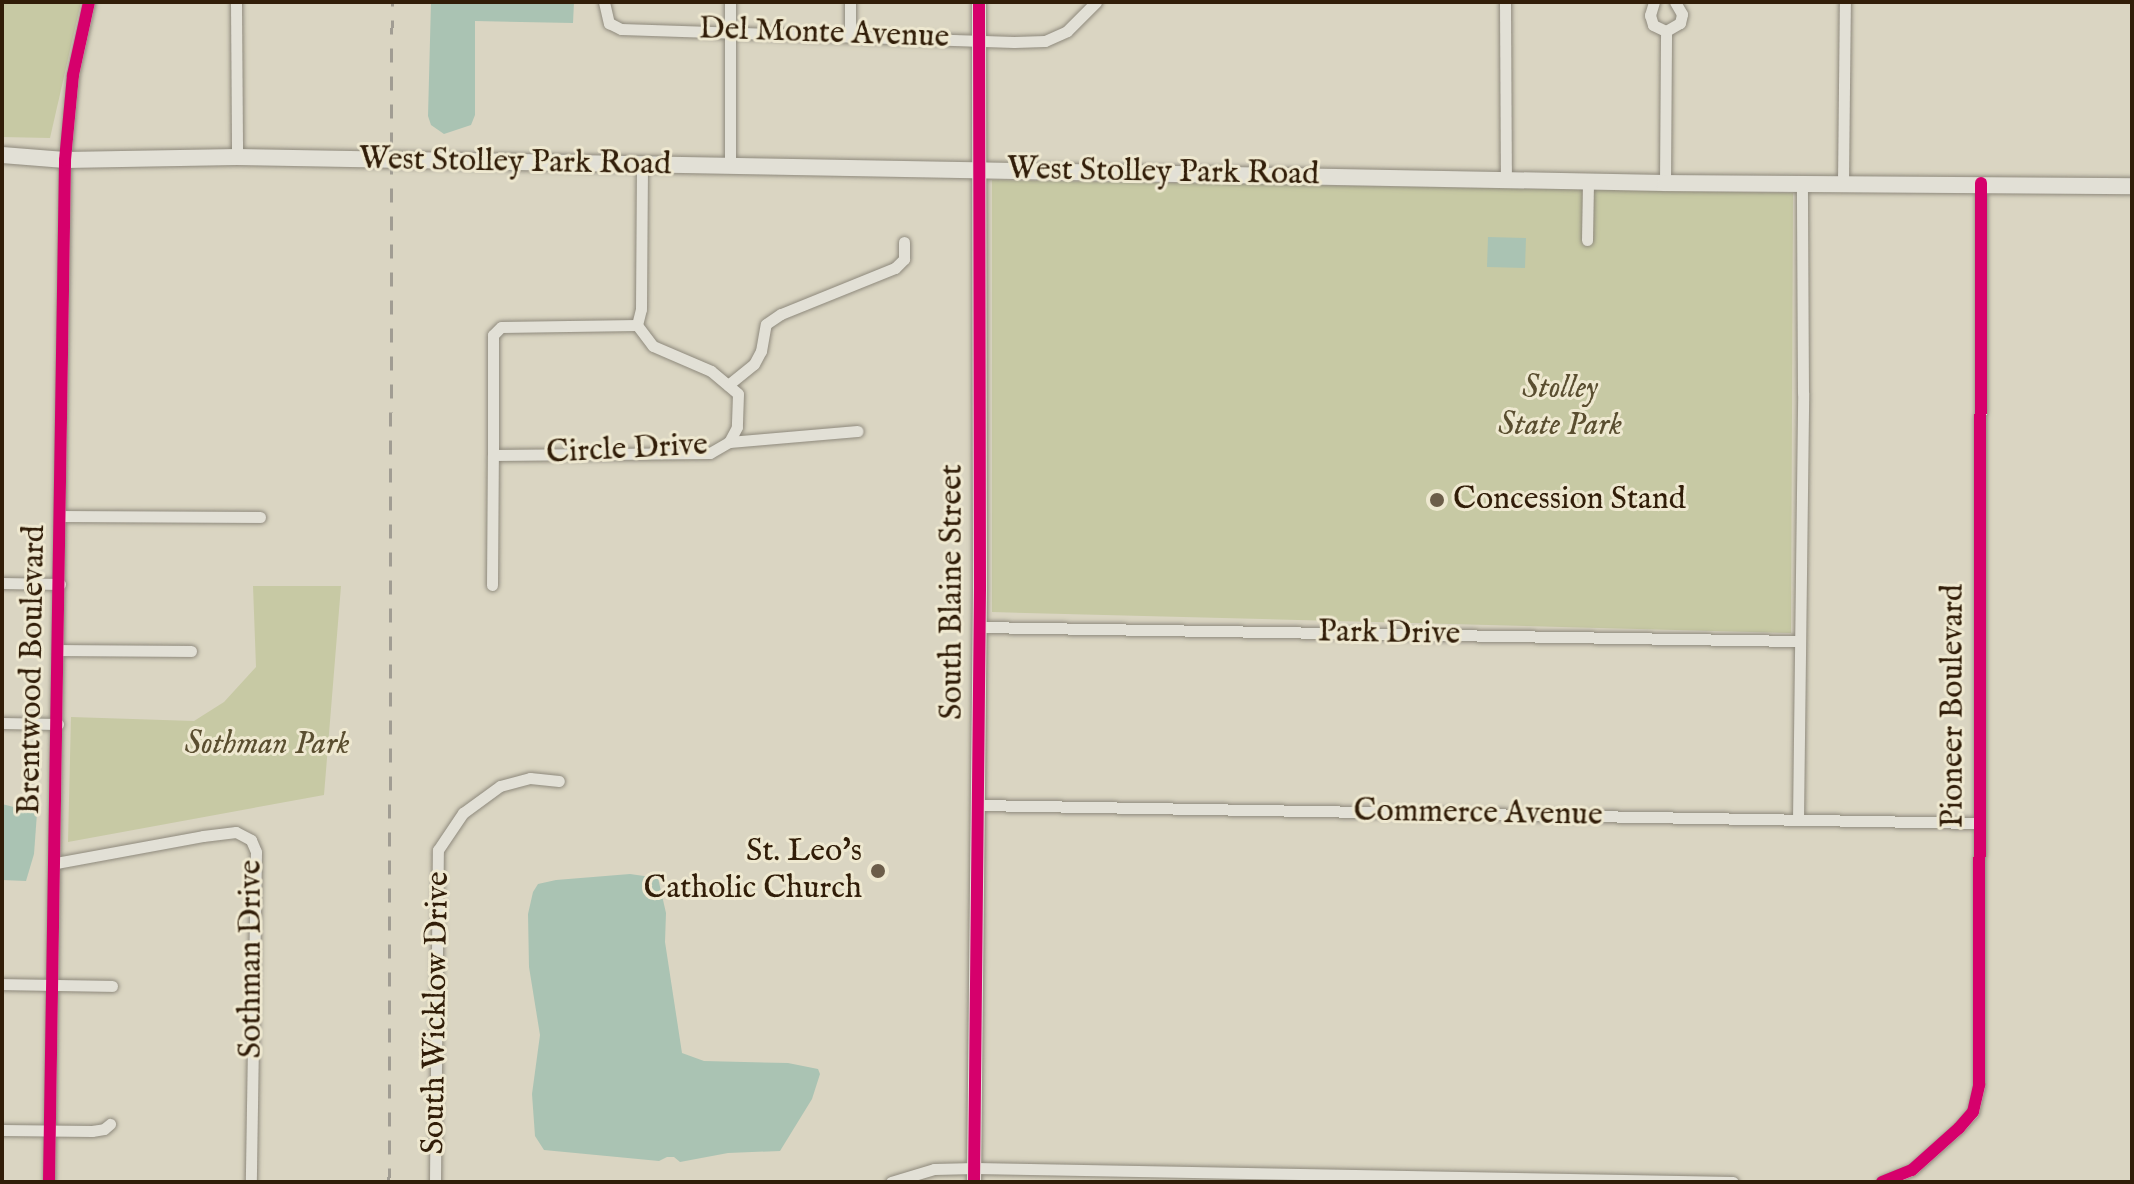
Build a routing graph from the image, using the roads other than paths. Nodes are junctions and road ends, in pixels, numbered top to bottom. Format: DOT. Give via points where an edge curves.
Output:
graph roads {
  1 [pos="89,2"];
  2 [pos="236,2"];
  3 [pos="604,2"];
  4 [pos="730,2"];
  5 [pos="850,2"];
  6 [pos="979,2"];
  7 [pos="1096,2"];
  8 [pos="1505,2"];
  9 [pos="1654,2"];
  10 [pos="1675,2"];
  11 [pos="1845,2"];
  12 [pos="730,30"];
  13 [pos="1666,31"];
  14 [pos="850,34"];
  15 [pos="979,39"];
  16 [pos="2,155"];
  17 [pos="237,157"];
  18 [pos="65,160"];
  19 [pos="642,165"];
  20 [pos="730,167"];
  21 [pos="979,170"];
  22 [pos="1506,180"];
  23 [pos="1588,181"];
  24 [pos="1802,182"];
  25 [pos="1843,182"];
  26 [pos="1665,183"];
  27 [pos="1981,183"];
  28 [pos="2132,186"];
  29 [pos="1587,240"];
  30 [pos="904,242"];
  31 [pos="637,325"];
  32 [pos="728,385"];
  33 [pos="858,431"];
  34 [pos="729,442"];
  35 [pos="493,455"];
  36 [pos="61,516"];
  37 [pos="260,517"];
  38 [pos="2,583"];
  39 [pos="60,584"];
  40 [pos="492,585"];
  41 [pos="979,627"];
  42 [pos="1798,641"];
  43 [pos="58,650"];
  44 [pos="191,651"];
  45 [pos="2,723"];
  46 [pos="58,724"];
  47 [pos="559,781"];
  48 [pos="977,805"];
  49 [pos="1798,820"];
  50 [pos="1979,823"];
  51 [pos="56,863"];
  52 [pos="2,984"];
  53 [pos="53,985"];
  54 [pos="112,986"];
  55 [pos="110,1124"];
  56 [pos="2,1130"];
  57 [pos="50,1130"];
  58 [pos="974,1175"];
  59 [pos="49,1182"];
  60 [pos="251,1182"];
  61 [pos="435,1182"];
  62 [pos="891,1182"];
  63 [pos="1733,1182"];
  64 [pos="1882,1182"];
  1 -- 18 [label="street, Brentwood Boulevard" via="73,75"];
  2 -- 17 [label="street"];
  3 -- 12 [label="street, Del Monte Avenue" via="609,23 621,29"];
  4 -- 12 [label="street"];
  5 -- 14 [label="street"];
  6 -- 15 [label="street, South Blaine Street"];
  7 -- 15 [label="street, Del Monte Avenue" via="1067,31 1045,41"];
  8 -- 22 [label="street"];
  9 -- 13 [label="street" via="1653,25"];
  10 -- 13 [label="street" via="1682,14 1680,23"];
  11 -- 25 [label="street"];
  12 -- 14 [label="street, Del Monte Avenue"];
  12 -- 20 [label="street"];
  13 -- 26 [label="street"];
  14 -- 15 [label="street, Del Monte Avenue"];
  15 -- 21 [label="street, South Blaine Street"];
  16 -- 18 [label="main road, West Stolley Park Road"];
  17 -- 18 [label="main road, West Stolley Park Road"];
  17 -- 19 [label="main road, West Stolley Park Road"];
  18 -- 36 [label="street, Brentwood Boulevard"];
  19 -- 20 [label="main road, West Stolley Park Road"];
  19 -- 31 [label="street"];
  20 -- 21 [label="main road, West Stolley Park Road"];
  21 -- 22 [label="main road, West Stolley Park Road"];
  21 -- 41 [label="street, South Blaine Street"];
  22 -- 23 [label="main road, West Stolley Park Road"];
  23 -- 26 [label="main road, West Stolley Park Road"];
  23 -- 29 [label="street"];
  24 -- 25 [label="main road, West Stolley Park Road"];
  24 -- 26 [label="main road, West Stolley Park Road"];
  24 -- 42 [label="street"];
  25 -- 27 [label="main road, West Stolley Park Road"];
  27 -- 28 [label="main road, West Stolley Park Road"];
  27 -- 50 [label="street, Pioneer Boulevard"];
  30 -- 32 [label="street" via="904,259 895,268 766,324 754,364"];
  31 -- 32 [label="street, Circle Drive" via="653,346 711,371"];
  31 -- 35 [label="street" via="501,327 493,335"];
  32 -- 34 [label="street, Circle Drive" via="738,394 740,410"];
  33 -- 34 [label="street"];
  34 -- 35 [label="street, Circle Drive" via="710,453"];
  35 -- 40 [label="street"];
  36 -- 37 [label="street"];
  36 -- 39 [label="street, Brentwood Boulevard"];
  38 -- 39 [label="street"];
  39 -- 43 [label="street, Brentwood Boulevard"];
  41 -- 42 [label="street, Park Drive"];
  41 -- 48 [label="street, South Blaine Street"];
  42 -- 49 [label="street"];
  43 -- 44 [label="street"];
  43 -- 46 [label="street, Brentwood Boulevard"];
  45 -- 46 [label="street"];
  46 -- 51 [label="street, Brentwood Boulevard"];
  47 -- 61 [label="street, South Wicklow Drive" via="530,778 500,786 463,813 438,850"];
  48 -- 49 [label="street, Commerce Avenue"];
  48 -- 58 [label="street, South Blaine Street"];
  49 -- 50 [label="street, Commerce Avenue"];
  50 -- 64 [label="street, Pioneer Boulevard" via="1979,1085 1973,1112 1912,1170"];
  51 -- 53 [label="street, Brentwood Boulevard"];
  51 -- 60 [label="street, Sothman Drive" via="236,832 251,840 256,852"];
  52 -- 53 [label="street"];
  53 -- 54 [label="street"];
  53 -- 57 [label="street, Brentwood Boulevard"];
  55 -- 57 [label="street" via="92,1131"];
  56 -- 57 [label="street"];
  57 -- 59 [label="street, Brentwood Boulevard"];
  58 -- 62 [label="street" via="934,1169"];
  58 -- 63 [label="street"];
}
